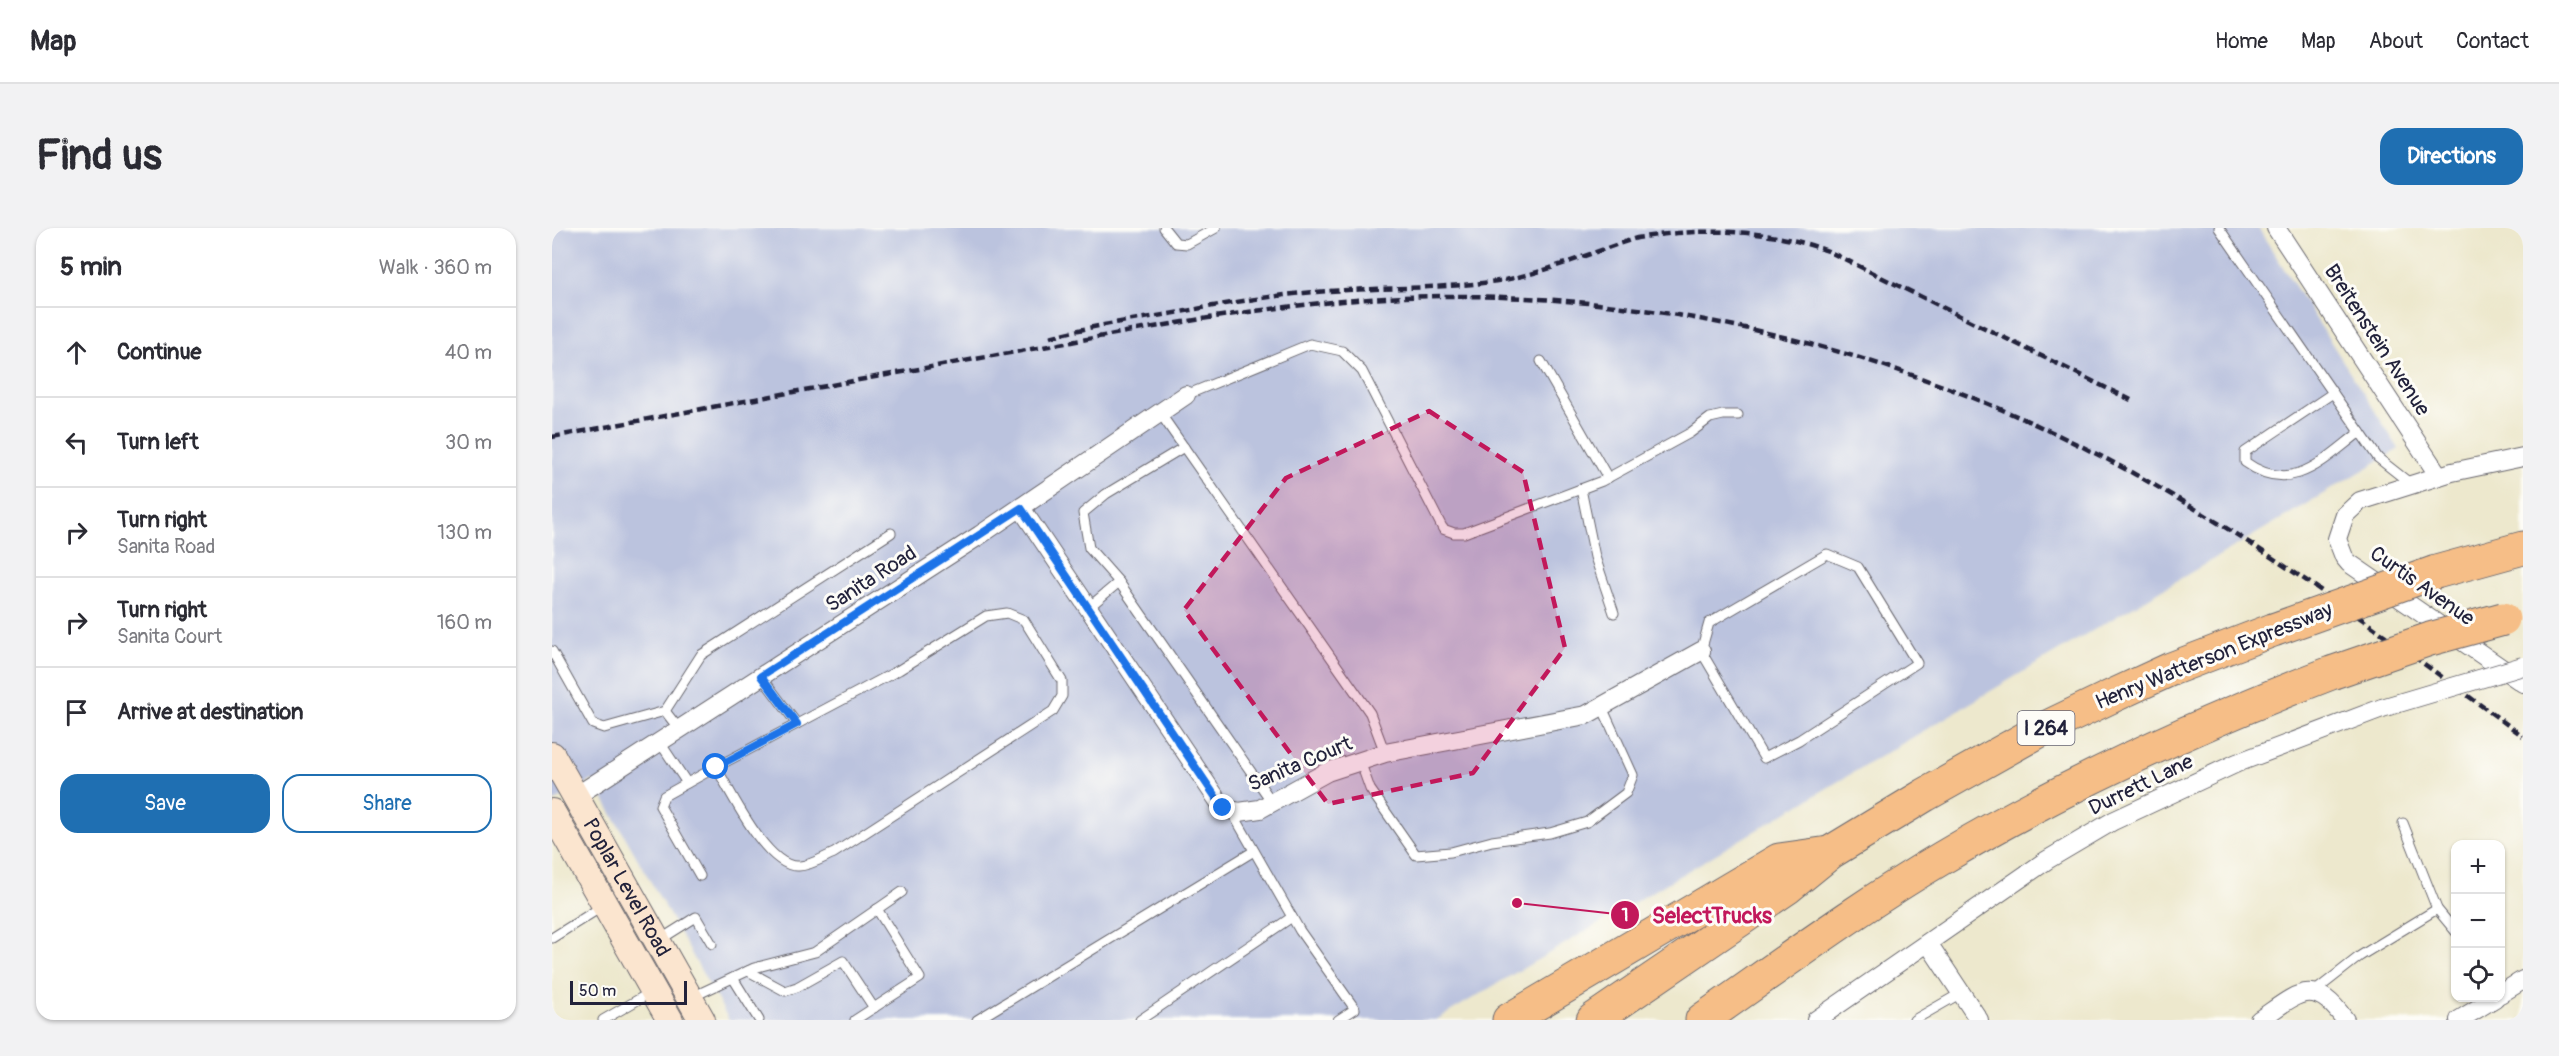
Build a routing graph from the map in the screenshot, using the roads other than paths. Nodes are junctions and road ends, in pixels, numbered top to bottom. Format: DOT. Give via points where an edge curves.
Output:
graph roads {
  1 [pos="1164,228"];
  2 [pos="1216,228"];
  3 [pos="2219,228"];
  4 [pos="2276,228"];
  5 [pos="1542,360"];
  6 [pos="2333,393"];
  7 [pos="1186,395"];
  8 [pos="1160,413"];
  9 [pos="1738,415"];
  10 [pos="2361,432"];
  11 [pos="1184,447"];
  12 [pos="2523,457"];
  13 [pos="2439,476"];
  14 [pos="1608,478"];
  15 [pos="2411,484"];
  16 [pos="1581,489"];
  17 [pos="1021,508"];
  18 [pos="891,533"];
  19 [pos="2523,548"];
  20 [pos="1119,582"];
  21 [pos="1088,608"];
  22 [pos="1614,613"];
  23 [pos="2513,616"];
  24 [pos="552,651"];
  25 [pos="1701,651"];
  26 [pos="2523,666"];
  27 [pos="761,676"];
  28 [pos="2523,683"];
  29 [pos="1602,706"];
  30 [pos="666,711"];
  31 [pos="797,724"];
  32 [pos="679,729"];
  33 [pos="659,741"];
  34 [pos="1385,753"];
  35 [pos="555,760"];
  36 [pos="1360,761"];
  37 [pos="716,767"];
  38 [pos="687,783"];
  39 [pos="576,796"];
  40 [pos="1272,802"];
  41 [pos="1230,810"];
  42 [pos="552,812"];
  43 [pos="2403,823"];
  44 [pos="1254,851"];
  45 [pos="1831,852"];
  46 [pos="700,876"];
  47 [pos="902,892"];
  48 [pos="603,906"];
  49 [pos="877,909"];
  50 [pos="2437,909"];
  51 [pos="1292,916"];
  52 [pos="2451,926"];
  53 [pos="552,938"];
  54 [pos="658,941"];
  55 [pos="1928,943"];
  56 [pos="712,944"];
  57 [pos="748,971"];
  58 [pos="733,978"];
  59 [pos="2523,980"];
  60 [pos="2505,990"];
  61 [pos="653,991"];
  62 [pos="2314,992"];
  63 [pos="1961,993"];
  64 [pos="689,998"];
  65 [pos="2486,1002"];
  66 [pos="874,1008"];
  67 [pos="980,1019"];
  68 [pos="603,1020"];
  69 [pos="670,1020"];
  70 [pos="702,1020"];
  71 [pos="759,1020"];
  72 [pos="855,1020"];
  73 [pos="1140,1020"];
  74 [pos="1338,1020"];
  75 [pos="1509,1020"];
  76 [pos="1593,1020"];
  77 [pos="1702,1020"];
  78 [pos="1816,1020"];
  79 [pos="1914,1020"];
  80 [pos="1979,1020"];
  81 [pos="2259,1020"];
  82 [pos="2345,1020"];
  83 [pos="2459,1020"];
  1 -- 2 [label="lane" via="1176,243 1187,244"];
  3 -- 6 [label="lane"];
  4 -- 13 [label="street, Breitenstein Avenue"];
  5 -- 14 [label="lane"];
  6 -- 10 [label="lane"];
  6 -- 10 [label="lane" via="2245,452 2245,462 2258,471 2282,477 2306,473"];
  7 -- 8 [label="street, Sanita Road"];
  7 -- 16 [label="lane" via="1310,344 1331,347 1348,356 1362,371 1448,532 1464,532"];
  8 -- 11 [label="lane"];
  8 -- 17 [label="street, Sanita Road"];
  9 -- 14 [label="lane" via="1710,418 1690,434"];
  10 -- 15 [label="lane" via="2378,458"];
  11 -- 20 [label="lane" via="1106,494 1083,513 1089,548"];
  11 -- 34 [label="lane" via="1370,713"];
  12 -- 13 [label="street"];
  13 -- 15 [label="street"];
  14 -- 16 [label="lane"];
  15 -- 28 [label="street, Curtis Avenue" via="2353,507 2341,522 2339,548 2349,563"];
  16 -- 22 [label="lane" via="1595,557"];
  17 -- 21 [label="street, Sanita Court"];
  17 -- 27 [label="street, Sanita Road"];
  18 -- 30 [label="lane" via="701,655"];
  19 -- 45 [label="highway, Henry Watterson Expressway / I 264, bridge" via="2436,572 2171,669 2039,731"];
  20 -- 21 [label="lane"];
  20 -- 40 [label="lane"];
  21 -- 41 [label="street, Sanita Court" via="1223,808"];
  23 -- 77 [label="highway, bridge" via="2331,673 2167,740 2032,807 1931,865"];
  24 -- 30 [label="lane" via="593,724 604,728"];
  25 -- 25 [label="lane" via="1709,624 1827,554 1858,567 1917,663 1799,740 1764,758"];
  25 -- 29 [label="street, Sanita Court"];
  26 -- 55 [label="street, Durrett Lane, bridge" via="2382,708 2237,763 2113,821 2047,860"];
  27 -- 31 [label="lane"];
  27 -- 32 [label="street, Sanita Road"];
  29 -- 34 [label="street, Sanita Court" via="1586,715 1546,724"];
  29 -- 36 [label="lane" via="1633,775 1626,793 1587,822 1550,833 1416,855 1370,789"];
  30 -- 32 [label="lane"];
  31 -- 37 [label="lane"];
  31 -- 37 [label="lane" via="899,670 986,616 1007,613 1024,620 1062,681 1062,696 1053,711 834,853 799,866 781,862 767,850"];
  32 -- 33 [label="street, Sanita Road"];
  33 -- 38 [label="lane"];
  33 -- 39 [label="street, Sanita Road"];
  34 -- 36 [label="street, Sanita Court"];
  35 -- 39 [label="main road, Poplar Level Road"];
  36 -- 40 [label="street, Sanita Court" via="1327,772"];
  37 -- 38 [label="lane"];
  38 -- 46 [label="lane" via="664,796 660,806"];
  39 -- 54 [label="main road, Poplar Level Road"];
  40 -- 41 [label="street, Sanita Court" via="1260,809"];
  41 -- 44 [label="lane"];
  42 -- 48 [label="main road, Poplar Level Road"];
  43 -- 50 [label="lane"];
  44 -- 51 [label="lane"];
  44 -- 67 [label="lane"];
  45 -- 75 [label="highway" via="1779,860"];
  45 -- 76 [label="highway, Henry Watterson Expressway / I 264" via="1788,887"];
  47 -- 49 [label="lane"];
  48 -- 53 [label="lane"];
  48 -- 61 [label="main road, Poplar Level Road"];
  49 -- 57 [label="lane" via="815,952"];
  49 -- 66 [label="lane" via="920,978"];
  50 -- 52 [label="lane"];
  50 -- 62 [label="lane" via="2360,956"];
  51 -- 73 [label="lane"];
  51 -- 74 [label="lane" via="1355,1009"];
  54 -- 56 [label="lane" via="696,917"];
  54 -- 64 [label="main road, Poplar Level Road"];
  55 -- 63 [label="street"];
  55 -- 78 [label="street, Durrett Lane"];
  57 -- 58 [label="lane"];
  57 -- 66 [label="lane" via="785,991 843,961"];
  58 -- 64 [label="lane"];
  58 -- 71 [label="lane"];
  59 -- 60 [label="street"];
  61 -- 68 [label="lane"];
  61 -- 69 [label="main road, Poplar Level Road"];
  62 -- 81 [label="street" via="2290,999"];
  62 -- 82 [label="street" via="2327,998"];
  63 -- 79 [label="lane"];
  63 -- 80 [label="street"];
  64 -- 70 [label="main road, Poplar Level Road"];
  65 -- 83 [label="street"];
  66 -- 72 [label="lane"];
}
